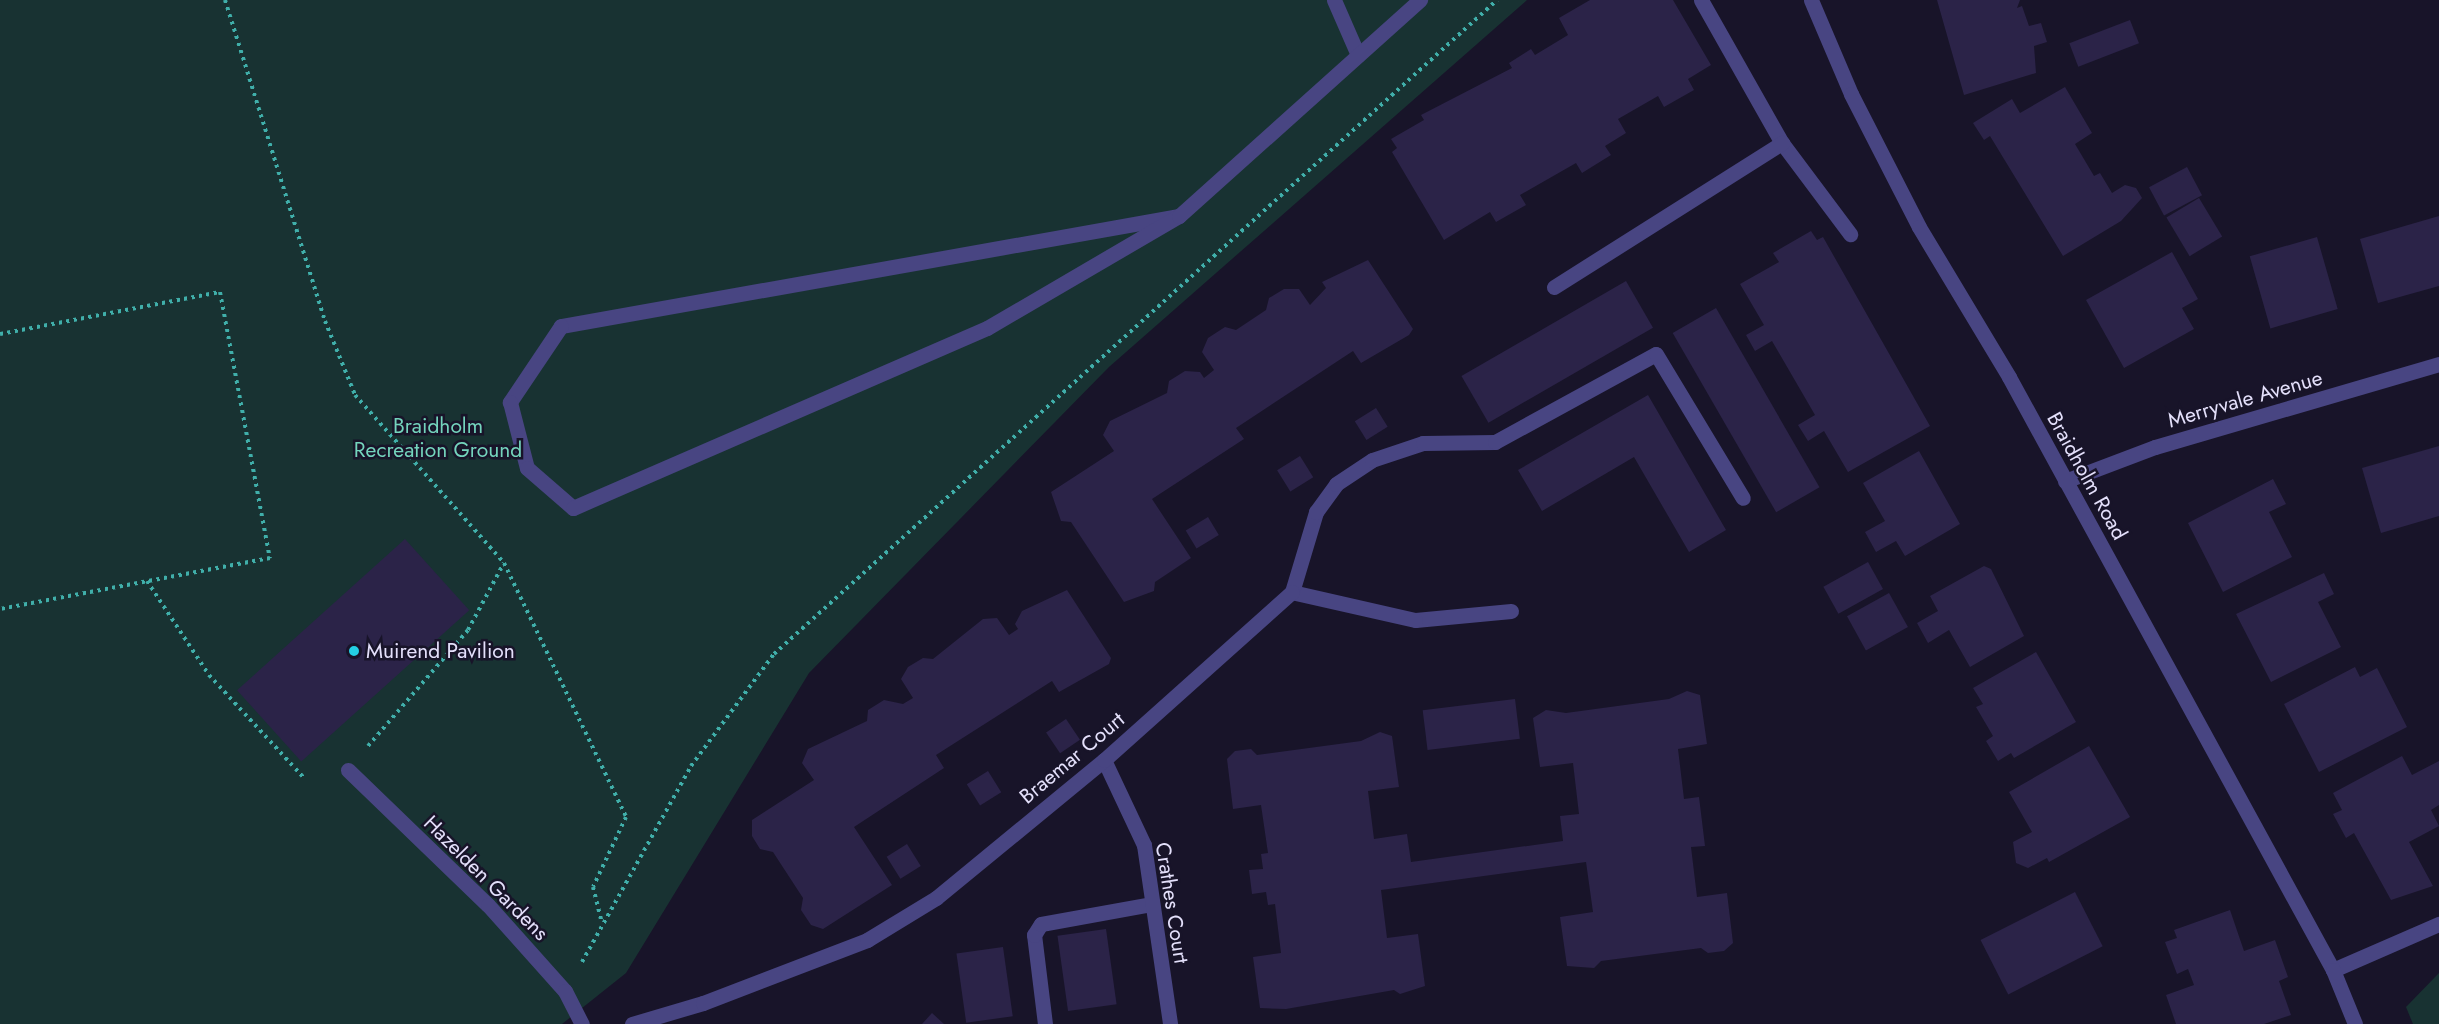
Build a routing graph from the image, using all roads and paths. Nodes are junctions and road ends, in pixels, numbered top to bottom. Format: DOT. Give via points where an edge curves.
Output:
graph roads {
  1 [pos="225,0"];
  2 [pos="1334,0"];
  3 [pos="1420,0"];
  4 [pos="1497,0"];
  5 [pos="1701,0"];
  6 [pos="1810,0"];
  7 [pos="1358,55"];
  8 [pos="1782,144"];
  9 [pos="1179,216"];
  10 [pos="1850,234"];
  11 [pos="1554,287"];
  12 [pos="0,334"];
  13 [pos="2439,364"];
  14 [pos="2065,481"];
  15 [pos="1743,498"];
  16 [pos="504,563"];
  17 [pos="147,581"];
  18 [pos="1292,592"];
  19 [pos="0,609"];
  20 [pos="1511,611"];
  21 [pos="1104,760"];
  22 [pos="348,770"];
  23 [pos="303,778"];
  24 [pos="1152,904"];
  25 [pos="603,924"];
  26 [pos="2439,924"];
  27 [pos="2333,970"];
  28 [pos="565,991"];
  29 [pos="582,1024"];
  30 [pos="632,1024"];
  31 [pos="1045,1024"];
  32 [pos="1170,1024"];
  33 [pos="2355,1024"];
  1 -- 16 [label="path" via="325,321 355,395"];
  2 -- 7 [label="street"];
  3 -- 7 [label="street"];
  4 -- 25 [label="path" via="774,654 691,766"];
  5 -- 8 [label="street"];
  6 -- 14 [label="street, Braidholm Road" via="1851,94 1919,227"];
  7 -- 9 [label="street"];
  8 -- 10 [label="street"];
  8 -- 11 [label="street"];
  9 -- 9 [label="street" via="987,328 573,508 527,468 510,402 561,326"];
  12 -- 17 [label="path" via="220,292 270,558"];
  13 -- 14 [label="street, Merryvale Avenue" via="2155,447"];
  14 -- 27 [label="street, Braidholm Road"];
  15 -- 18 [label="street" via="1656,354 1495,442 1422,443 1372,460 1336,484 1316,512"];
  16 -- 22 [label="path" via="468,630"];
  16 -- 25 [label="path" via="626,817 593,887"];
  17 -- 19 [label="path"];
  17 -- 23 [label="path" via="209,675"];
  18 -- 20 [label="street" via="1415,621"];
  18 -- 21 [label="street, Braemar Court"];
  21 -- 24 [label="street, Crathes Court" via="1144,845"];
  21 -- 30 [label="street, Braemar Court" via="936,898 867,940 703,1003"];
  22 -- 28 [label="street, Hazelden Gardens" via="455,870"];
  24 -- 31 [label="street" via="1041,924 1034,935"];
  24 -- 32 [label="street, Crathes Court"];
  25 -- 28 [label="path"];
  26 -- 27 [label="street"];
  27 -- 33 [label="street, Braidholm Road"];
  28 -- 29 [label="street, Hazelden Gardens"];
}
